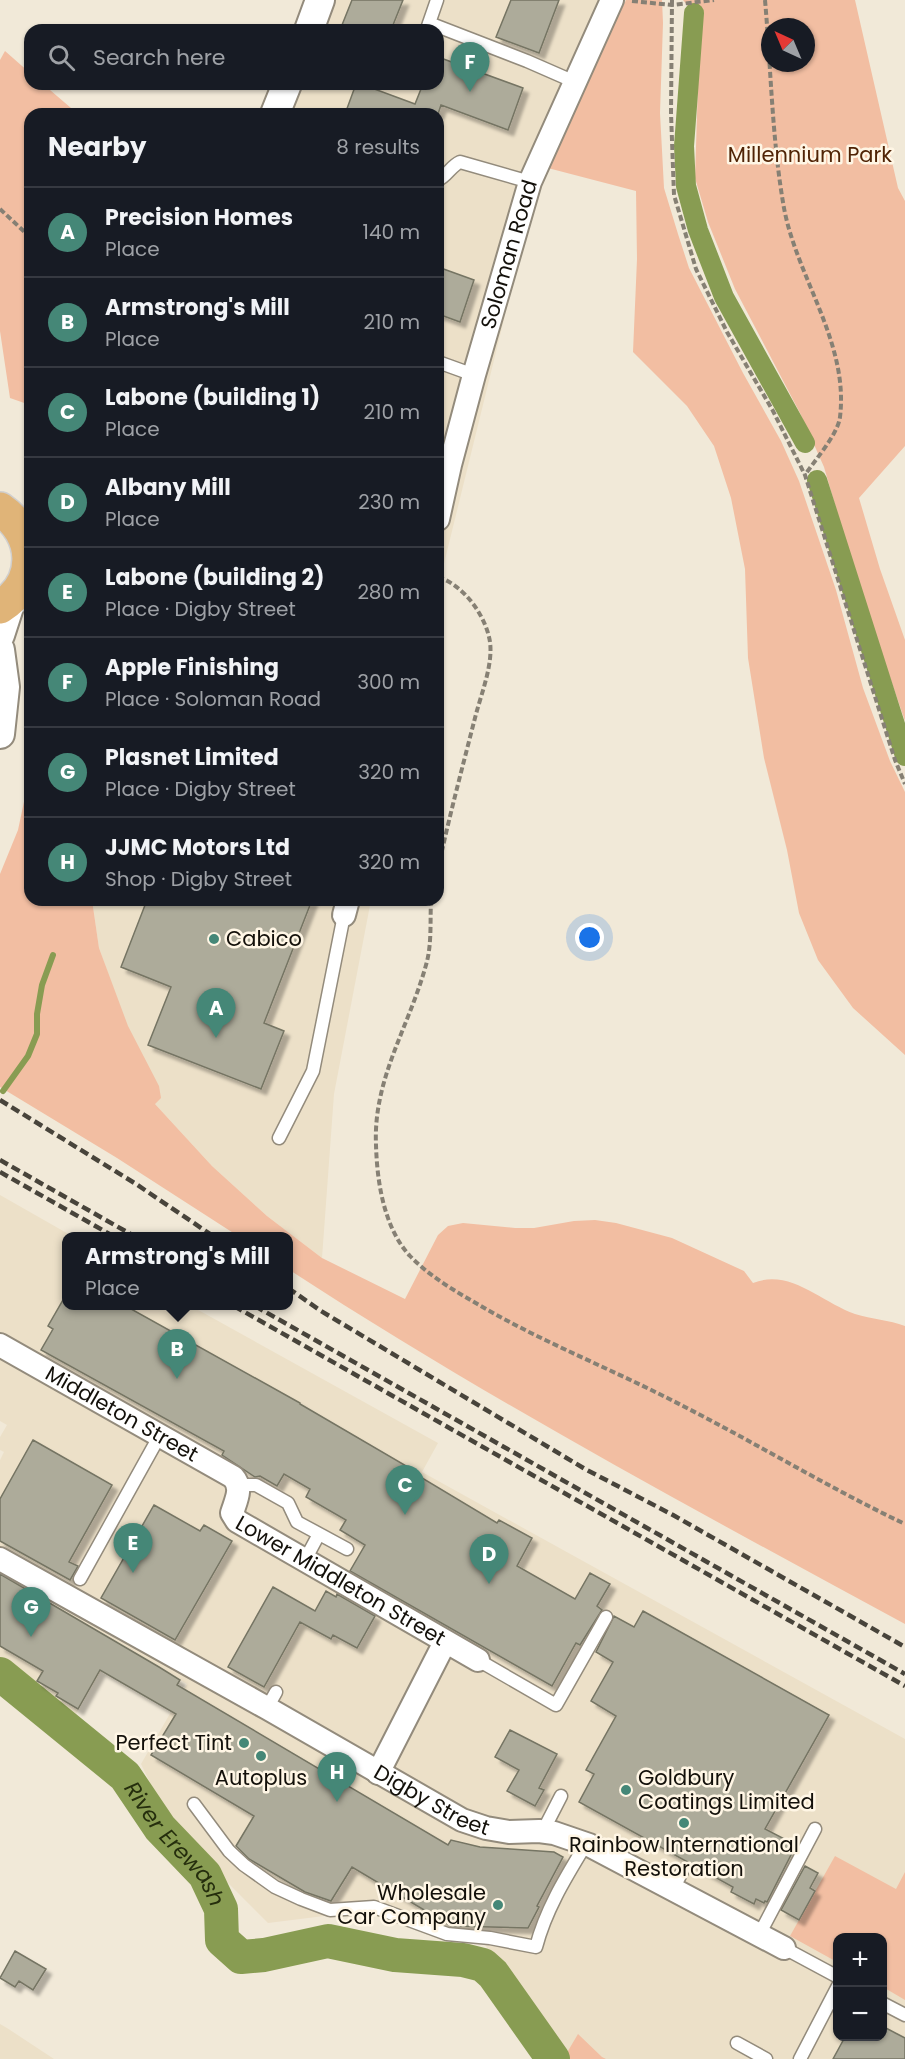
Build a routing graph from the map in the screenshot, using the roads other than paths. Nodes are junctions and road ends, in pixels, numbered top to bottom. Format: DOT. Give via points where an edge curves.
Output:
graph roads {
  1 [pos="320,0"];
  2 [pos="437,0"];
  3 [pos="612,0"];
  4 [pos="311,24"];
  5 [pos="429,24"];
  6 [pos="444,32"];
  7 [pos="575,82"];
  8 [pos="285,90"];
  9 [pos="277,108"];
  10 [pos="444,177"];
  11 [pos="530,182"];
  12 [pos="444,364"];
  13 [pos="474,375"];
  14 [pos="444,468"];
  15 [pos="14,516"];
  16 [pos="24,538"];
  17 [pos="24,579"];
  18 [pos="5,604"];
  19 [pos="0,635"];
  20 [pos="0,650"];
  21 [pos="0,725"];
  22 [pos="346,908"];
  23 [pos="279,1138"];
  24 [pos="0,1345"];
  25 [pos="160,1435"];
  26 [pos="239,1485"];
  27 [pos="319,1534"];
  28 [pos="347,1549"];
  29 [pos="0,1559"];
  30 [pos="305,1560"];
  31 [pos="80,1579"];
  32 [pos="606,1617"];
  33 [pos="445,1642"];
  34 [pos="478,1660"];
  35 [pos="378,1773"];
  36 [pos="561,1796"];
  37 [pos="194,1804"];
  38 [pos="815,1829"];
  39 [pos="543,1832"];
  40 [pos="586,1844"];
  41 [pos="759,1935"];
  42 [pos="784,1948"];
  43 [pos="833,1975"];
  44 [pos="836,1987"];
  45 [pos="887,2006"];
  46 [pos="905,2015"];
  47 [pos="736,2043"];
  48 [pos="766,2059"];
  49 [pos="800,2059"];
  1 -- 4 [label="street"];
  2 -- 5 [label="lane"];
  3 -- 7 [label="street, Soloman Road"];
  6 -- 7 [label="lane"];
  7 -- 11 [label="street, Soloman Road"];
  8 -- 9 [label="street"];
  10 -- 11 [label="lane" via="460,162"];
  11 -- 13 [label="street, Soloman Road"];
  12 -- 13 [label="lane"];
  13 -- 14 [label="street, Soloman Road"];
  15 -- 16 [label="main road"];
  17 -- 18 [label="main road"];
  18 -- 19 [label="street"];
  20 -- 21 [label="street" via="5,687"];
  22 -- 23 [label="lane" via="313,1071"];
  24 -- 25 [label="street, Middleton Street"];
  25 -- 26 [label="street, Middleton Street" via="233,1477"];
  25 -- 31 [label="lane"];
  26 -- 27 [label="lane" via="256,1485 288,1503 297,1522"];
  26 -- 30 [label="street, Lower Middleton Street" via="233,1517"];
  27 -- 28 [label="lane"];
  27 -- 30 [label="lane"];
  29 -- 35 [label="street, Digby Street" via="272,1700"];
  30 -- 33 [label="street, Lower Middleton Street"];
  32 -- 34 [label="lane" via="556,1704"];
  33 -- 34 [label="street, Lower Middleton Street"];
  33 -- 35 [label="street" via="426,1689"];
  35 -- 39 [label="street, Digby Street" via="433,1797 462,1820 509,1832"];
  36 -- 39 [label="lane"];
  37 -- 40 [label="lane" via="244,1865 275,1887 301,1899 330,1910 374,1907 447,1934 536,1947 543,1922"];
  38 -- 41 [label="lane"];
  39 -- 40 [label="street, Digby Street"];
  40 -- 41 [label="street, Digby Street" via="678,1879"];
  41 -- 42 [label="street, Digby Street"];
  42 -- 43 [label="lane"];
  44 -- 49 [label="lane"];
  45 -- 46 [label="lane"];
  47 -- 48 [label="lane"];
}
